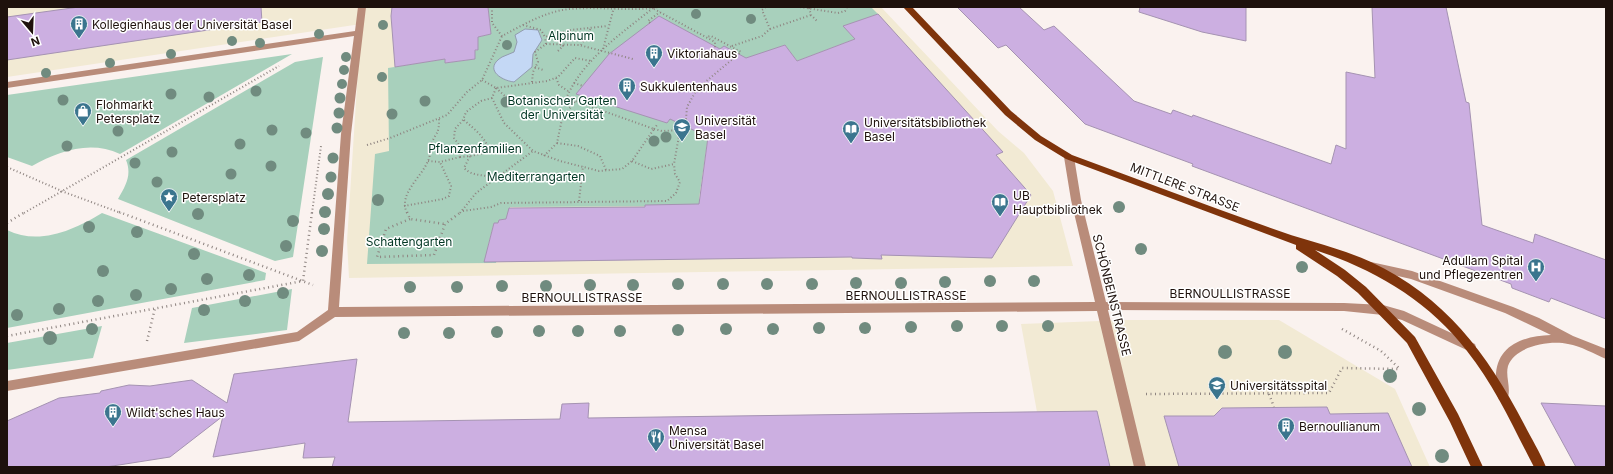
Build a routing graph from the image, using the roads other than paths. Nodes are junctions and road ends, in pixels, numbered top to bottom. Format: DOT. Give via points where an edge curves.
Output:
graph roads {
  1 [pos="362,7"];
  2 [pos="907,7"];
  3 [pos="358,33"];
  4 [pos="7,85"];
  5 [pos="1069,157"];
  6 [pos="1292,241"];
  7 [pos="1369,265"];
  8 [pos="1102,306"];
  9 [pos="1383,310"];
  10 [pos="333,312"];
  11 [pos="1569,339"];
  12 [pos="1471,347"];
  13 [pos="1606,354"];
  14 [pos="7,386"];
  15 [pos="1503,396"];
  16 [pos="1140,467"];
  17 [pos="1477,467"];
  18 [pos="1540,467"];
  1 -- 3 [label="street"];
  2 -- 5 [label="main road" via="1008,113 1038,138"];
  3 -- 4 [label="street"];
  3 -- 10 [label="street" via="346,134"];
  5 -- 6 [label="main road, MITTLERE STRASSE"];
  5 -- 8 [label="street, SCHÖNBEINSTRASSE" via="1076,200"];
  6 -- 7 [label="main road, MITTLERE STRASSE"];
  6 -- 9 [label="main road, MITTLERE STRASSE" via="1341,273"];
  7 -- 11 [label="street, MITTLERE STRASSE" via="1412,275 1509,310"];
  7 -- 12 [label="main road" via="1404,287 1440,315"];
  8 -- 9 [label="street, BERNOULLISTRASSE" via="1344,307"];
  8 -- 10 [label="street, BERNOULLISTRASSE"];
  8 -- 16 [label="street, SCHÖNBEINSTRASSE"];
  9 -- 12 [label="street, BERNOULLISTRASSE" via="1404,316"];
  9 -- 17 [label="main road, MITTLERE STRASSE" via="1411,340 1454,418"];
  10 -- 14 [label="street" via="299,336"];
  11 -- 13 [label="street, MITTLERE STRASSE"];
  11 -- 15 [label="street, MITTLERE STRASSE" via="1534,341 1518,346 1508,354 1502,367"];
  12 -- 15 [label="main road"];
  15 -- 18 [label="main road"];
}
